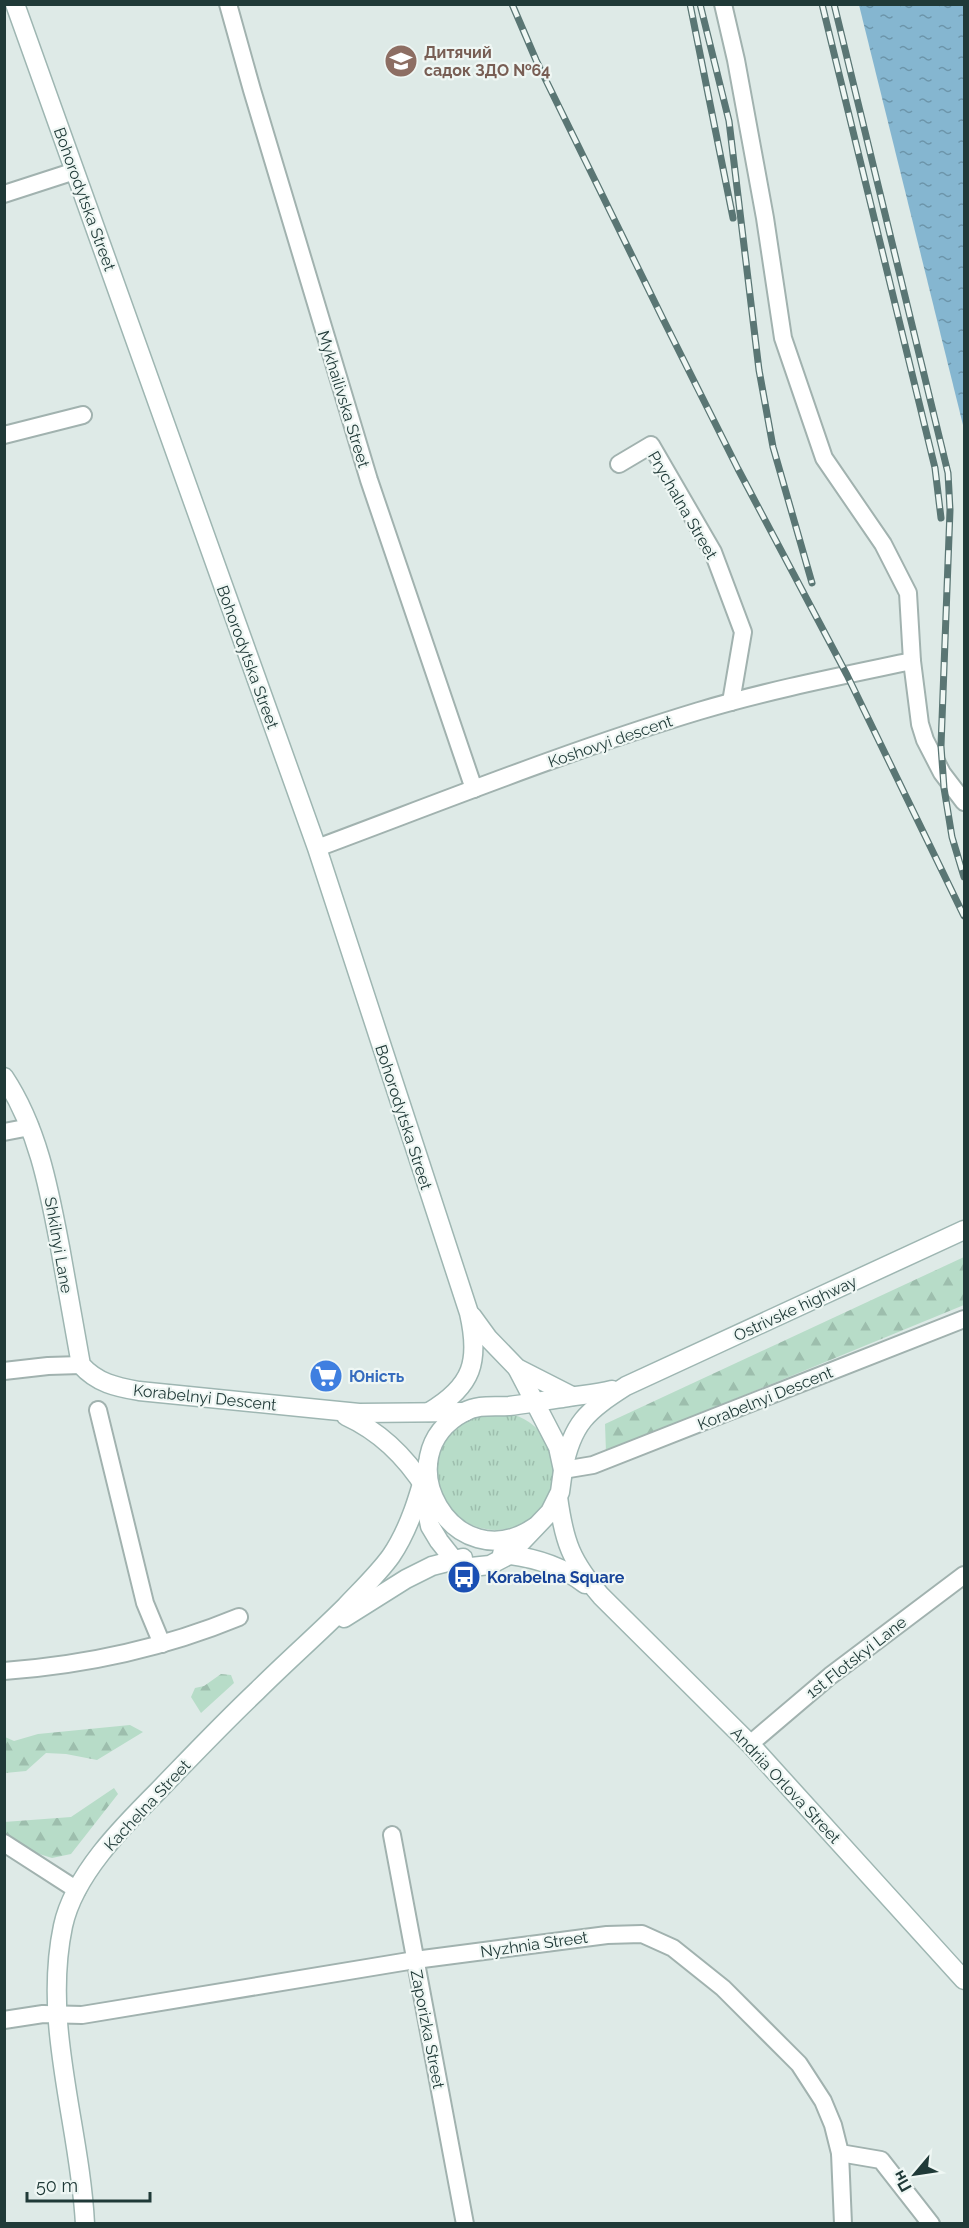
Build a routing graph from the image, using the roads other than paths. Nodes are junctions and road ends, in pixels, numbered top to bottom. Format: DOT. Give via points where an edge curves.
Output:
graph roads {
  1 [pos="15,4"];
  2 [pos="228,4"];
  3 [pos="723,4"];
  4 [pos="75,171"];
  5 [pos="4,194"];
  6 [pos="83,415"];
  7 [pos="4,435"];
  8 [pos="619,464"];
  9 [pos="912,661"];
  10 [pos="731,702"];
  11 [pos="474,789"];
  12 [pos="964,802"];
  13 [pos="317,848"];
  14 [pos="4,1077"];
  15 [pos="30,1127"];
  16 [pos="4,1132"];
  17 [pos="964,1230"];
  18 [pos="469,1312"];
  19 [pos="964,1319"];
  20 [pos="475,1351"];
  21 [pos="81,1365"];
  22 [pos="517,1368"];
  23 [pos="4,1371"];
  24 [pos="626,1386"];
  25 [pos="572,1396"];
  26 [pos="533,1402"];
  27 [pos="508,1406"];
  28 [pos="98,1410"];
  29 [pos="336,1411"];
  30 [pos="429,1412"];
  31 [pos="465,1412"];
  32 [pos="546,1428"];
  33 [pos="403,1458"];
  34 [pos="428,1463"];
  35 [pos="563,1470"];
  36 [pos="422,1483"];
  37 [pos="558,1497"];
  38 [pos="436,1506"];
  39 [pos="413,1512"];
  40 [pos="497,1550"];
  41 [pos="454,1560"];
  42 [pos="964,1575"];
  43 [pos="601,1596"];
  44 [pos="239,1617"];
  45 [pos="312,1640"];
  46 [pos="162,1644"];
  47 [pos="4,1671"];
  48 [pos="750,1744"];
  49 [pos="392,1835"];
  50 [pos="4,1843"];
  51 [pos="77,1890"];
  52 [pos="415,1960"];
  53 [pos="964,1980"];
  54 [pos="57,2014"];
  55 [pos="4,2020"];
  56 [pos="840,2153"];
  57 [pos="85,2223"];
  58 [pos="465,2223"];
  59 [pos="843,2223"];
  60 [pos="931,2223"];
  1 -- 4 [label="street, Bohorodytska Street"];
  2 -- 11 [label="street, Mykhailivska Street" via="365,470"];
  3 -- 9 [label="street" via="759,184 783,338 824,458 883,544 908,593"];
  4 -- 5 [label="street"];
  4 -- 13 [label="street, Bohorodytska Street"];
  6 -- 7 [label="street"];
  8 -- 10 [label="street, Prychalna Street" via="651,445 713,552 742,632"];
  9 -- 10 [label="street, Koshovyi descent"];
  9 -- 12 [label="street" via="925,740 942,773"];
  10 -- 11 [label="street, Koshovyi descent"];
  11 -- 13 [label="street, Koshovyi descent"];
  13 -- 18 [label="street, Bohorodytska Street"];
  14 -- 15 [label="street, Shkilnyi Lane"];
  15 -- 16 [label="street"];
  15 -- 21 [label="street, Shkilnyi Lane" via="49,1187"];
  17 -- 24 [label="street, Ostrivske highway"];
  18 -- 20 [label="street, Bohorodytska Street"];
  18 -- 22 [label="street, Bohorodytska Street"];
  19 -- 35 [label="street, Korabelnyi Descent" via="593,1465"];
  20 -- 30 [label="street, Bohorodytska Street" via="462,1386 453,1397"];
  20 -- 31 [label="street, Bohorodytska Street" via="474,1376"];
  21 -- 23 [label="street"];
  21 -- 29 [label="street, Korabelnyi Descent" via="97,1380 139,1391"];
  22 -- 25 [label="street, Bohorodytska Street"];
  22 -- 26 [label="street, Bohorodytska Street"];
  24 -- 25 [label="street, Ostrivske highway"];
  24 -- 35 [label="street, Ostrivske highway" via="601,1402 579,1424 567,1448"];
  25 -- 26 [label="street, Ostrivske highway"];
  26 -- 27 [label="street, Ostrivske highway"];
  26 -- 32 [label="street, Bohorodytska Street"];
  27 -- 31 [label="street" via="486,1405"];
  27 -- 32 [label="street" via="529,1413"];
  28 -- 46 [label="street" via="145,1603"];
  29 -- 30 [label="street, Korabelnyi Descent"];
  29 -- 33 [label="street, Korabelnyi Descent" via="373,1430"];
  30 -- 31 [label="street, Korabelnyi Descent"];
  31 -- 34 [label="street" via="447,1425 435,1442"];
  32 -- 35 [label="street" via="558,1447"];
  33 -- 36 [label="street, Korabelnyi Descent"];
  33 -- 39 [label="street"];
  34 -- 36 [label="street, Kachelna Street"];
  34 -- 38 [label="street" via="429,1485"];
  35 -- 37 [label="street"];
  36 -- 38 [label="street, Korabelnyi Descent"];
  36 -- 39 [label="street, Kachelna Street"];
  36 -- 41 [label="street" via="430,1526"];
  37 -- 40 [label="street" via="535,1527"];
  37 -- 43 [label="street, Andriia Orlova Street" via="572,1556"];
  38 -- 40 [label="street" via="450,1523"];
  39 -- 45 [label="street, Kachelna Street" via="391,1555"];
  40 -- 41 [label="street, Kachelna Street"];
  40 -- 41 [label="street" via="490,1565 471,1567"];
  40 -- 43 [label="street, Andriia Orlova Street" via="558,1568"];
  41 -- 45 [label="street, Kachelna Street" via="406,1579"];
  42 -- 48 [label="street, 1st Flotskyi Lane" via="830,1676"];
  43 -- 48 [label="street, Andriia Orlova Street"];
  44 -- 46 [label="street"];
  45 -- 51 [label="street, Kachelna Street" via="256,1691 118,1832"];
  46 -- 47 [label="street" via="115,1657"];
  48 -- 53 [label="street, Andriia Orlova Street"];
  49 -- 52 [label="street, Zaporizka Street"];
  50 -- 51 [label="street"];
  51 -- 54 [label="street, Kachelna Street" via="63,1923 59,1946"];
  52 -- 54 [label="street, Nyzhnia Street" via="82,2015"];
  52 -- 56 [label="street, Nyzhnia Street" via="607,1935 642,1935 658,1940 723,1988 799,2064 823,2101"];
  52 -- 58 [label="street, Zaporizka Street"];
  54 -- 55 [label="street, Nyzhnia Street"];
  54 -- 57 [label="street, Kachelna Street"];
  56 -- 59 [label="street, Nyzhnia Street"];
  56 -- 60 [label="street" via="881,2160"];
}
